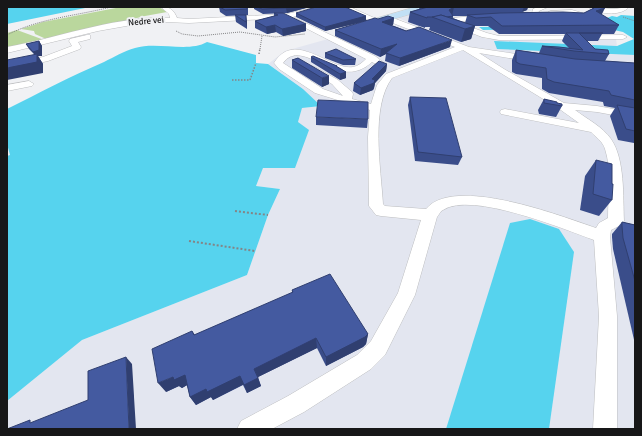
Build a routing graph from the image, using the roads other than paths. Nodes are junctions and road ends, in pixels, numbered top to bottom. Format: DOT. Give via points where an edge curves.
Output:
graph roads {
  1 [pos="164,7"];
  2 [pos="315,7"];
  3 [pos="324,7"];
  4 [pos="344,7"];
  5 [pos="425,7"];
  6 [pos="545,7"];
  7 [pos="592,7"];
  8 [pos="626,7"];
  9 [pos="273,10"];
  10 [pos="208,12"];
  11 [pos="536,14"];
  12 [pos="285,16"];
  13 [pos="509,16"];
  14 [pos="494,17"];
  15 [pos="388,18"];
  16 [pos="174,19"];
  17 [pos="182,19"];
  18 [pos="377,21"];
  19 [pos="152,23"];
  20 [pos="362,25"];
  21 [pos="176,31"];
  22 [pos="340,31"];
  23 [pos="326,35"];
  24 [pos="623,37"];
  25 [pos="467,48"];
  26 [pos="7,50"];
  27 [pos="291,53"];
  28 [pos="372,58"];
  29 [pos="543,60"];
  30 [pos="7,67"];
  31 [pos="398,72"];
  32 [pos="29,84"];
  33 [pos="7,88"];
  34 [pos="347,100"];
  35 [pos="562,106"];
  36 [pos="375,107"];
  37 [pos="505,112"];
  38 [pos="635,116"];
  39 [pos="594,129"];
  40 [pos="430,215"];
  41 [pos="602,237"];
  42 [pos="249,429"];
  43 [pos="605,429"];
  1 -- 16 [label="street" via="172,13"];
  2 -- 12 [label="street"];
  3 -- 12 [label="street"];
  4 -- 18 [label="street"];
  5 -- 15 [label="main road"];
  6 -- 11 [label="street" via="535,10"];
  7 -- 8 [label="street" via="615,11"];
  9 -- 12 [label="street, Nedre vei"];
  10 -- 17 [label="street"];
  11 -- 11 [label="street" via="580,18 586,15 572,12"];
  11 -- 13 [label="street"];
  12 -- 17 [label="street, Nedre vei" via="189,21"];
  12 -- 23 [label="street, Nedre vei"];
  14 -- 24 [label="street" via="452,20 477,32 499,38"];
  15 -- 18 [label="main road"];
  15 -- 25 [label="street"];
  16 -- 17 [label="street, Nedre vei"];
  16 -- 19 [label="street, Nedre vei"];
  18 -- 20 [label="street"];
  19 -- 21 [label="street" via="171,24 175,26"];
  19 -- 26 [label="street, Nedre vei" via="124,23"];
  19 -- 30 [label="street" via="73,41 77,47 44,59"];
  22 -- 23 [label="street"];
  23 -- 28 [label="street, Nedre vei"];
  25 -- 29 [label="street"];
  25 -- 31 [label="street"];
  25 -- 35 [label="street"];
  27 -- 28 [label="street" via="312,55 347,71 361,68"];
  27 -- 34 [label="street" via="297,60 339,85 348,94"];
  27 -- 34 [label="street" via="280,59 280,66 312,88"];
  28 -- 31 [label="street, Nedre vei"];
  31 -- 36 [label="street" via="386,78"];
  32 -- 33 [label="street"];
  34 -- 36 [label="street"];
  35 -- 38 [label="street"];
  35 -- 39 [label="street"];
  36 -- 40 [label="street" via="376,206 381,211"];
  37 -- 39 [label="street"];
  39 -- 41 [label="street" via="606,140 611,149 615,176 616,221 604,226"];
  40 -- 41 [label="street" via="437,206 452,201 497,204"];
  40 -- 42 [label="street" via="406,295 378,348 358,365 296,404"];
  41 -- 43 [label="street" via="608,316"];
}
